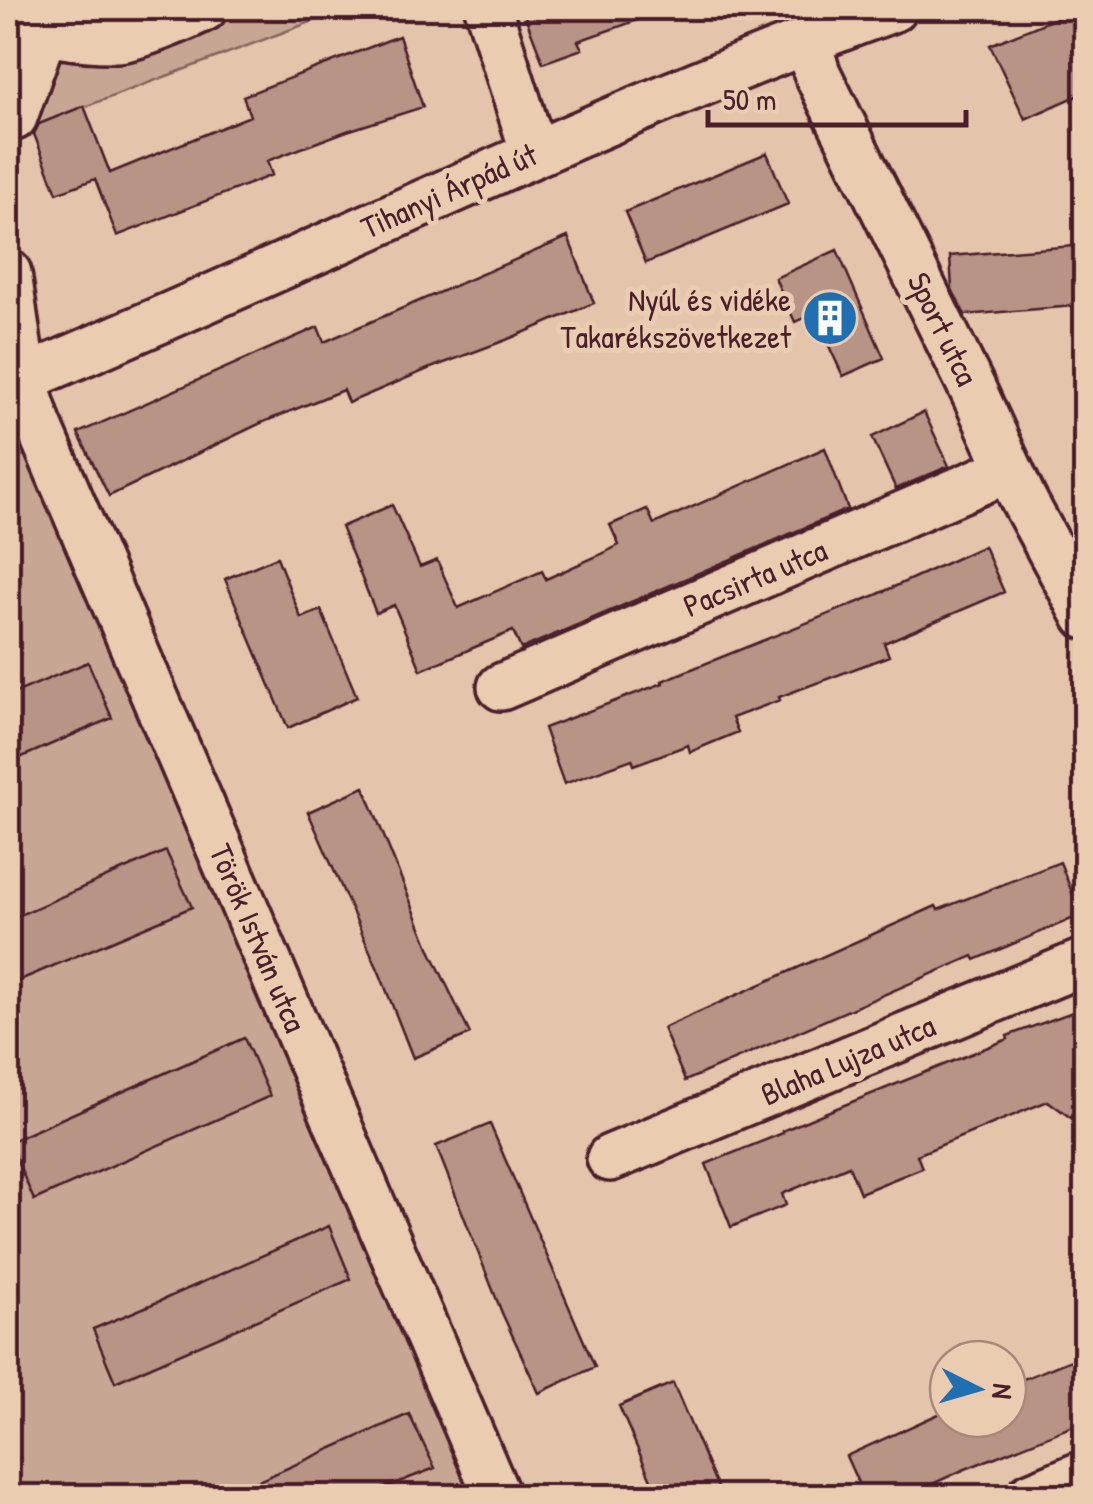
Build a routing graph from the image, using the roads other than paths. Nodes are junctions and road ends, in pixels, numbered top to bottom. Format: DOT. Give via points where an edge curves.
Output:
graph roads {
  1 [pos="204,8"];
  2 [pos="488,8"];
  3 [pos="894,8"];
  4 [pos="38,21"];
  5 [pos="806,40"];
  6 [pos="14,117"];
  7 [pos="534,153"];
  8 [pos="8,272"];
  9 [pos="15,382"];
  10 [pos="1009,469"];
  11 [pos="1086,616"];
  12 [pos="501,687"];
  13 [pos="1086,961"];
  14 [pos="610,1158"];
  15 [pos="1086,1473"];
  16 [pos="497,1496"];
  17 [pos="1030,1496"];
  1 -- 4 [label="street" via="120,39"];
  2 -- 7 [label="street"];
  3 -- 5 [label="street, Tihanyi Árpád út"];
  4 -- 6 [label="street" via="38,49"];
  5 -- 7 [label="street, Tihanyi Árpád út"];
  5 -- 10 [label="street, Sport utca"];
  7 -- 9 [label="street, Tihanyi Árpád út"];
  8 -- 9 [label="street, Török István utca"];
  9 -- 16 [label="street, Török István utca"];
  10 -- 11 [label="street, Sport utca"];
  10 -- 12 [label="street, Pacsirta utca"];
  13 -- 14 [label="street, Blaha Lujza utca"];
  15 -- 17 [label="street"];
}
